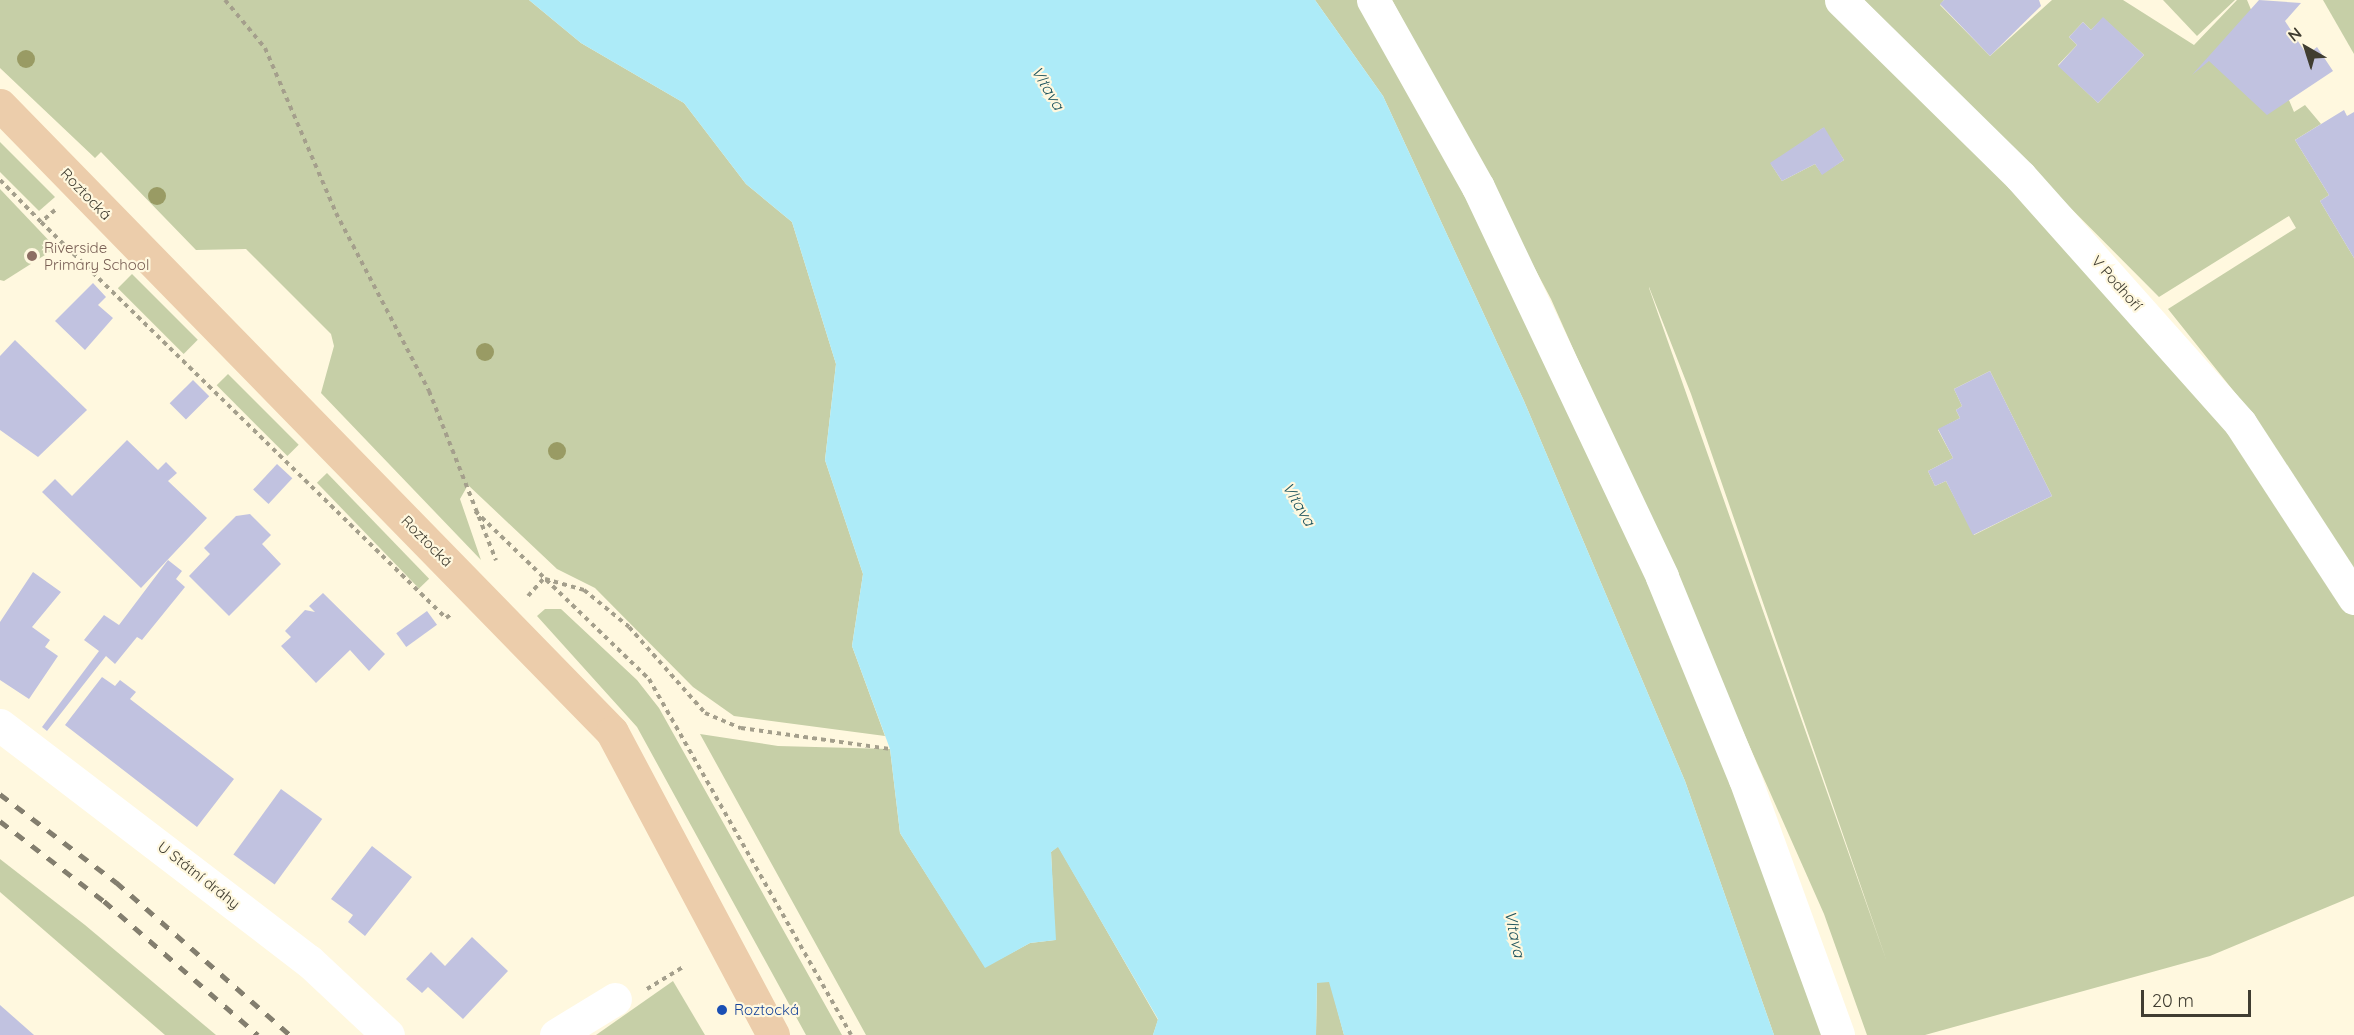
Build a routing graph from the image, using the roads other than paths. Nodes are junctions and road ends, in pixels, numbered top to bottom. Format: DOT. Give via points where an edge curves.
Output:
graph roads {
  1 [pos="1373,0"];
  2 [pos="1841,0"];
  3 [pos="0,105"];
  4 [pos="2354,598"];
  5 [pos="0,725"];
  6 [pos="615,999"];
  7 [pos="388,1035"];
  8 [pos="556,1035"];
  9 [pos="773,1035"];
  10 [pos="1838,1035"];
  1 -- 10 [label="street" via="1478,187 1662,578 1745,778"];
  2 -- 4 [label="street, V Podhoří" via="2020,176 2240,423"];
  3 -- 9 [label="main road, Roztocká" via="612,732"];
  5 -- 7 [label="street, U Státní dráhy" via="309,961"];
  6 -- 8 [label="street"];
}
